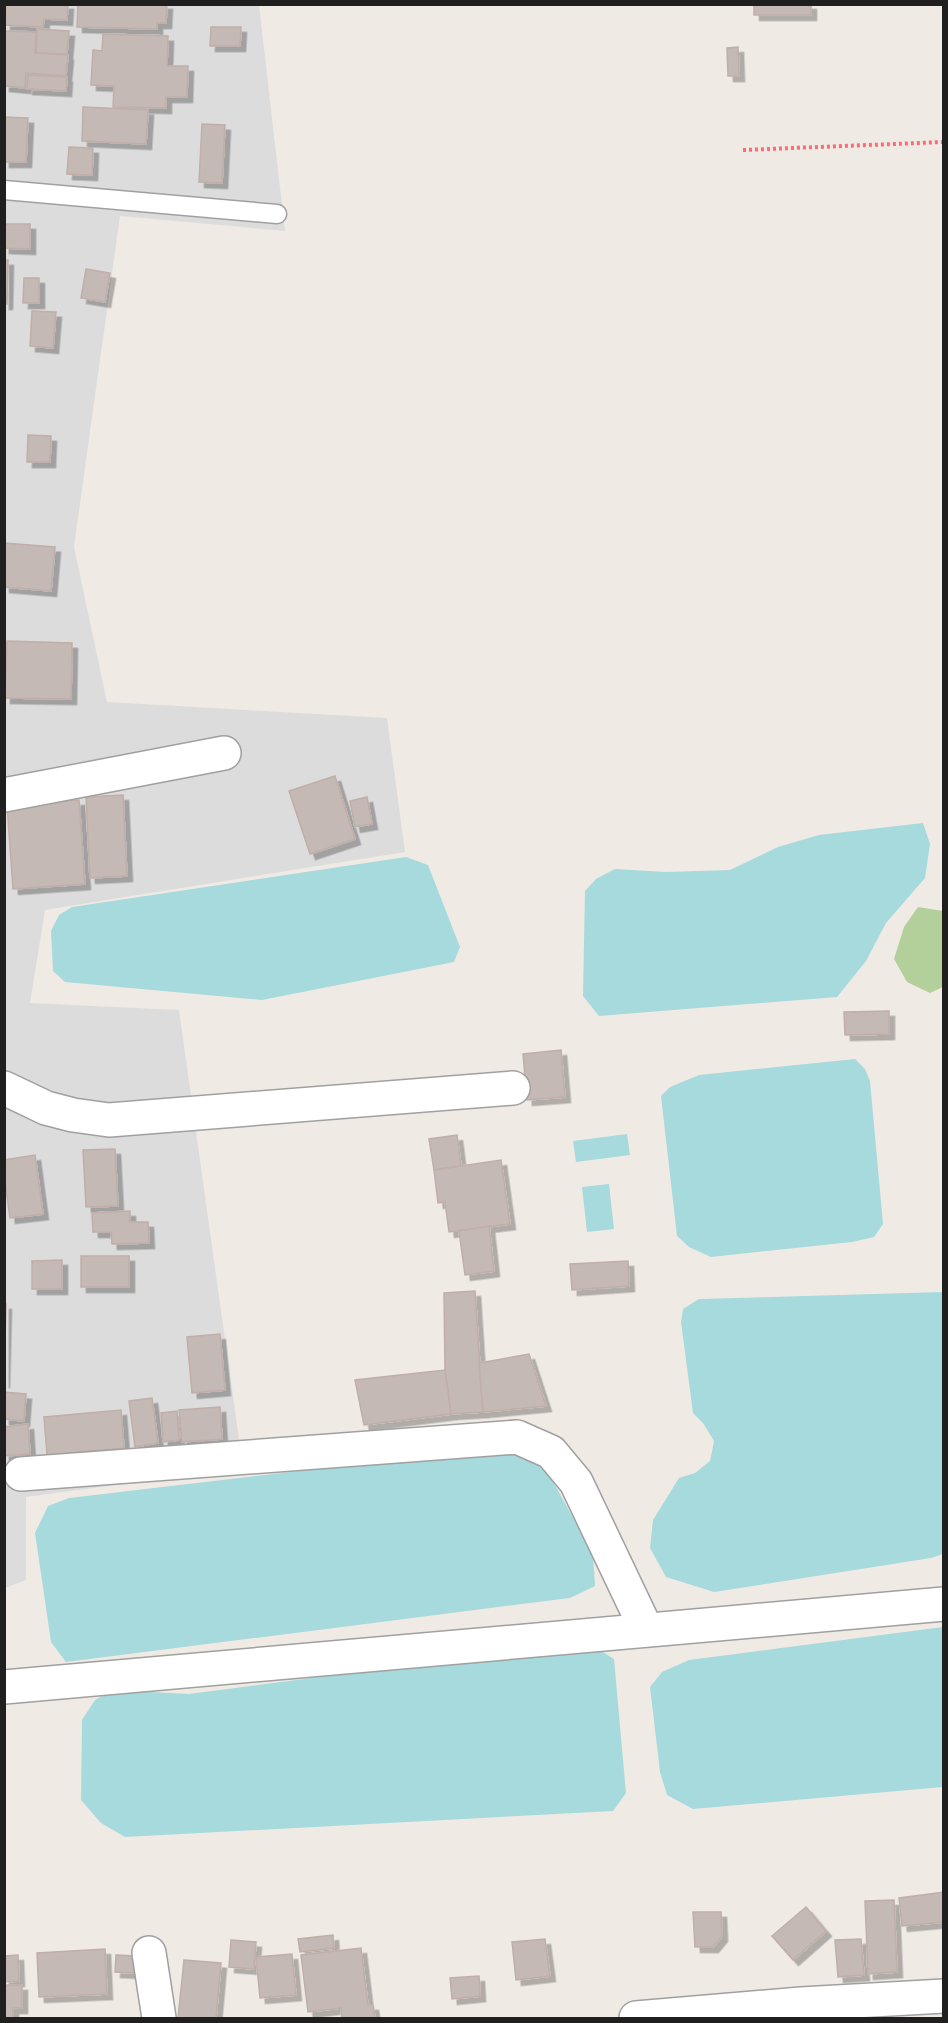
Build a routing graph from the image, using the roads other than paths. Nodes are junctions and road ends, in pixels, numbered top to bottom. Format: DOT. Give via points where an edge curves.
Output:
graph roads {
  1 [pos="4,190"];
  2 [pos="277,214"];
  3 [pos="224,753"];
  4 [pos="4,795"];
  5 [pos="4,1088"];
  6 [pos="513,1088"];
  7 [pos="21,1474"];
  8 [pos="944,1604"];
  9 [pos="646,1629"];
  10 [pos="4,1687"];
  11 [pos="149,1953"];
  12 [pos="944,1996"];
  13 [pos="159,2019"];
  14 [pos="636,2019"];
  1 -- 2 [label="lane"];
  3 -- 4 [label="street"];
  5 -- 6 [label="street" via="46,1108 109,1120"];
  7 -- 9 [label="street" via="518,1437 551,1452 576,1482"];
  8 -- 9 [label="street"];
  9 -- 10 [label="street"];
  11 -- 13 [label="street"];
  12 -- 14 [label="street"];
}
